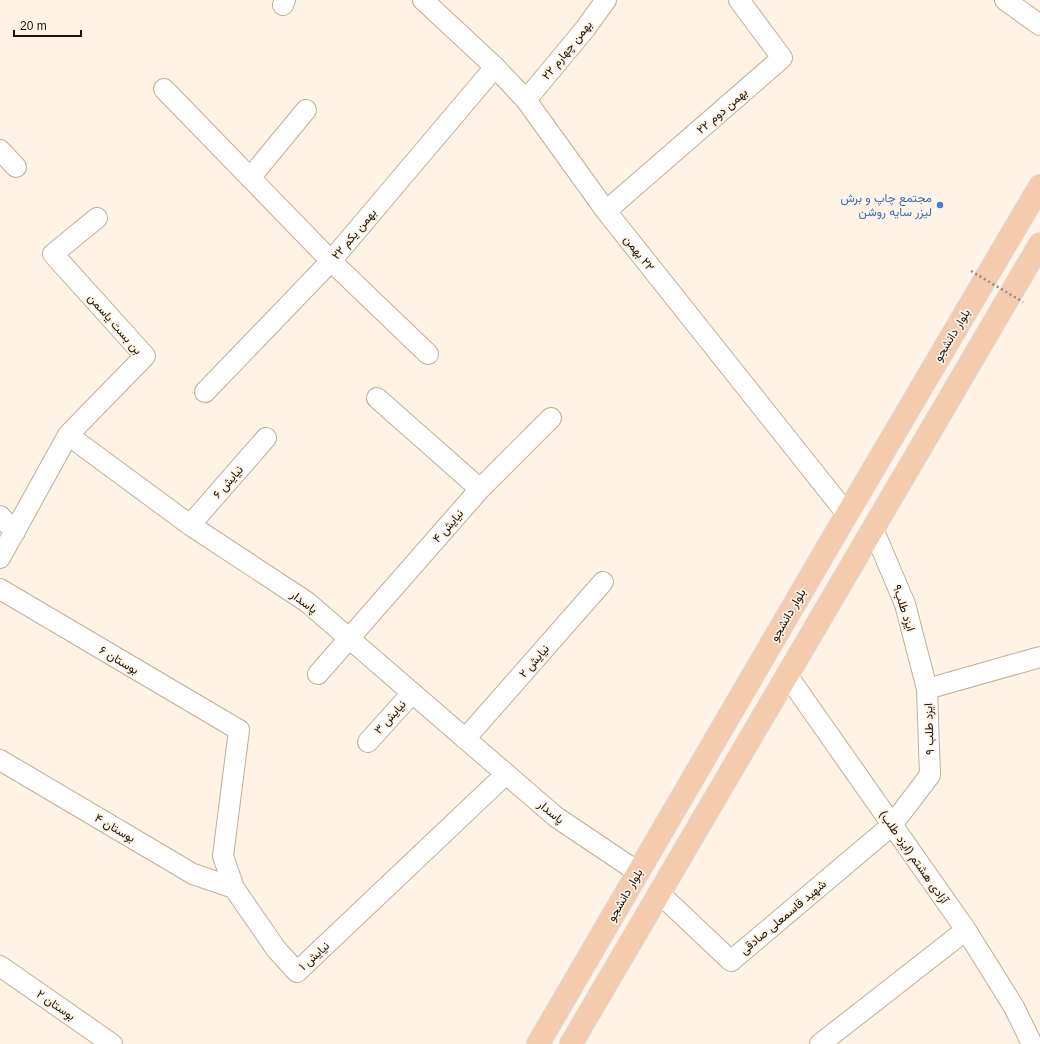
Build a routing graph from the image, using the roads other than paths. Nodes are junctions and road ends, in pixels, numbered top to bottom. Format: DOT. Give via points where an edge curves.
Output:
graph roads {
  1 [pos="423,0"];
  2 [pos="606,0"];
  3 [pos="739,0"];
  4 [pos="1005,0"];
  5 [pos="1040,25"];
  6 [pos="495,67"];
  7 [pos="164,89"];
  8 [pos="526,100"];
  9 [pos="306,110"];
  10 [pos="0,150"];
  11 [pos="16,166"];
  12 [pos="250,178"];
  13 [pos="1040,186"];
  14 [pos="606,211"];
  15 [pos="97,218"];
  16 [pos="1040,244"];
  17 [pos="331,261"];
  18 [pos="428,354"];
  19 [pos="205,392"];
  20 [pos="377,398"];
  21 [pos="551,418"];
  22 [pos="68,435"];
  23 [pos="266,438"];
  24 [pos="480,489"];
  25 [pos="847,514"];
  26 [pos="0,516"];
  27 [pos="190,525"];
  28 [pos="873,529"];
  29 [pos="15,532"];
  30 [pos="0,558"];
  31 [pos="603,582"];
  32 [pos="0,589"];
  33 [pos="350,639"];
  34 [pos="1040,657"];
  35 [pos="318,674"];
  36 [pos="787,675"];
  37 [pos="927,689"];
  38 [pos="412,693"];
  39 [pos="239,730"];
  40 [pos="465,739"];
  41 [pos="368,742"];
  42 [pos="0,760"];
  43 [pos="506,774"];
  44 [pos="892,825"];
  45 [pos="638,872"];
  46 [pos="234,888"];
  47 [pos="659,893"];
  48 [pos="966,930"];
  49 [pos="0,966"];
  50 [pos="112,1044"];
  51 [pos="538,1044"];
  52 [pos="571,1044"];
  53 [pos="820,1044"];
  54 [pos="1032,1044"];
  1 -- 6 [label="street, ٢٢ بهمن"];
  2 -- 8 [label="street, ۲۲ بهمن چهارم"];
  3 -- 14 [label="street, ۲۲ بهمن دوم" via="782,58"];
  4 -- 5 [label="street"];
  6 -- 8 [label="street, ٢٢ بهمن"];
  6 -- 17 [label="street, ۲۲ بهمن یکم"];
  7 -- 12 [label="street"];
  8 -- 14 [label="street, ٢٢ بهمن"];
  9 -- 12 [label="street"];
  10 -- 11 [label="street"];
  12 -- 17 [label="street"];
  13 -- 25 [label="main road, بلوار دانشجو"];
  14 -- 25 [label="street, ٢٢ بهمن"];
  15 -- 22 [label="street, بن بست یاسمن" via="52,254 144,356"];
  16 -- 28 [label="main road"];
  17 -- 18 [label="street"];
  17 -- 19 [label="street, ۲۲ بهمن یکم"];
  20 -- 24 [label="street"];
  21 -- 24 [label="street, نیایش ۴"];
  22 -- 27 [label="street, پاسدار"];
  22 -- 29 [label="street"];
  23 -- 27 [label="street, نیایش ۶"];
  24 -- 33 [label="street, نیایش ۴"];
  25 -- 45 [label="main road, بلوار دانشجو"];
  26 -- 29 [label="street"];
  27 -- 33 [label="street, پاسدار" via="307,602"];
  28 -- 36 [label="main road"];
  28 -- 37 [label="street, ایزد طلب۹" via="905,604"];
  29 -- 30 [label="street"];
  31 -- 40 [label="street, نیایش ۲"];
  32 -- 39 [label="street, بوستان ۶"];
  33 -- 35 [label="street, نیایش ۴"];
  33 -- 38 [label="street, پاسدار"];
  34 -- 37 [label="street, ایزد طلب ۹"];
  36 -- 44 [label="street, آزادی هشتم (ایزد طلب)"];
  36 -- 47 [label="main road"];
  37 -- 44 [label="street, ایزد طلب ۹" via="930,775"];
  38 -- 40 [label="street, پاسدار"];
  38 -- 41 [label="street, نیایش ۳"];
  39 -- 46 [label="street, نیایش ۱" via="223,856"];
  40 -- 43 [label="street, پاسدار"];
  42 -- 46 [label="street, بوستان ۴" via="193,874"];
  43 -- 45 [label="street, پاسدار" via="556,817"];
  43 -- 46 [label="street, نیایش ۱" via="297,972 276,949"];
  44 -- 47 [label="street, شهید قاسمعلی صادقی" via="731,961"];
  44 -- 48 [label="street, آزادی هشتم (ایزد طلب)"];
  45 -- 51 [label="main road, بلوار دانشجو"];
  47 -- 52 [label="main road"];
  48 -- 53 [label="street"];
  48 -- 54 [label="street, آزادی هشتم (ایزد طلب)" via="1014,1007"];
  49 -- 50 [label="street, بوستان ۲"];
}
